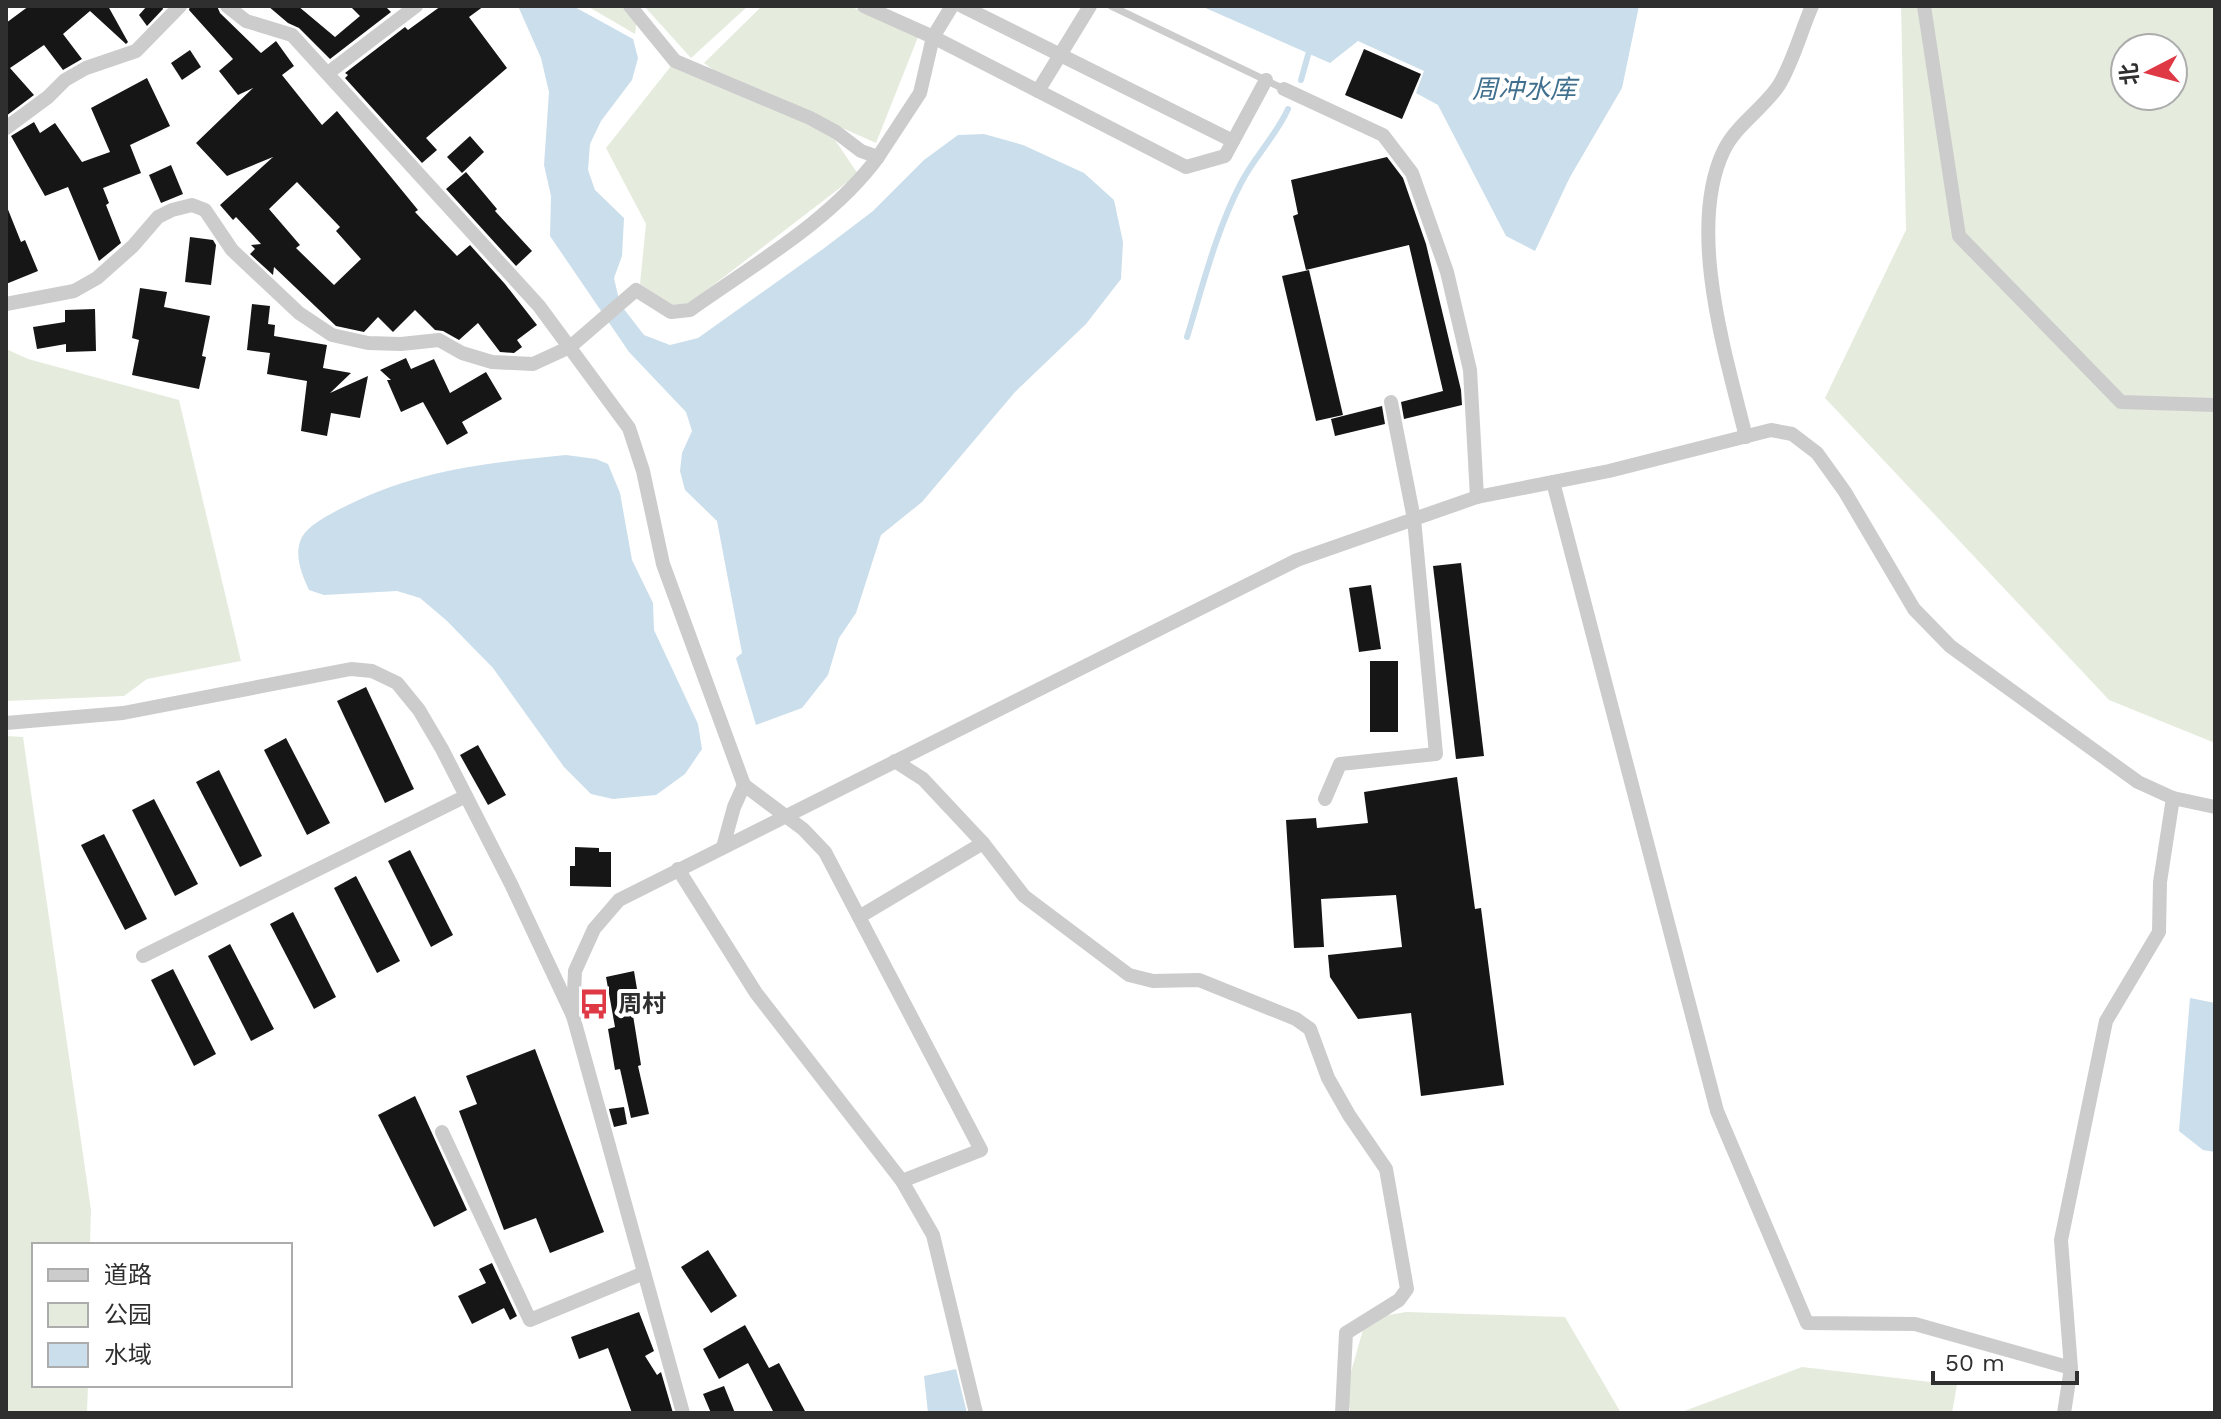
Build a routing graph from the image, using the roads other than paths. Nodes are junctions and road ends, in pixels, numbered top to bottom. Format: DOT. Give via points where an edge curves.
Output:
graph roads {
  1 [pos="180,6"];
  2 [pos="227,6"];
  3 [pos="416,6"];
  4 [pos="630,6"];
  5 [pos="864,6"];
  6 [pos="952,6"];
  7 [pos="962,6"];
  8 [pos="1090,6"];
  9 [pos="1111,6"];
  10 [pos="1812,6"];
  11 [pos="1924,6"];
  12 [pos="933,37"];
  13 [pos="1060,55"];
  14 [pos="328,73"];
  15 [pos="1266,80"];
  16 [pos="1284,89"];
  17 [pos="1038,91"];
  18 [pos="6,128"];
  19 [pos="1233,141"];
  20 [pos="878,157"];
  21 [pos="6,304"];
  22 [pos="570,347"];
  23 [pos="1391,402"];
  24 [pos="2215,405"];
  25 [pos="1746,437"];
  26 [pos="1553,482"];
  27 [pos="1477,497"];
  28 [pos="1414,519"];
  29 [pos="6,723"];
  30 [pos="895,761"];
  31 [pos="744,785"];
  32 [pos="466,796"];
  33 [pos="2173,798"];
  34 [pos="1325,799"];
  35 [pos="2215,807"];
  36 [pos="784,816"];
  37 [pos="983,843"];
  38 [pos="723,847"];
  39 [pos="678,869"];
  40 [pos="859,917"];
  41 [pos="143,956"];
  42 [pos="573,1016"];
  43 [pos="442,1132"];
  44 [pos="902,1181"];
  45 [pos="644,1273"];
  46 [pos="2071,1368"];
  47 [pos="683,1413"];
  48 [pos="976,1413"];
  49 [pos="1342,1413"];
  50 [pos="2064,1413"];
  1 -- 18 [label="street" via="136,51 65,80"];
  2 -- 14 [label="street" via="246,21 292,35"];
  3 -- 14 [label="street"];
  4 -- 20 [label="street" via="675,61 810,118"];
  5 -- 12 [label="street"];
  6 -- 12 [label="street"];
  7 -- 13 [label="street"];
  8 -- 13 [label="street"];
  9 -- 15 [label="lane"];
  10 -- 25 [label="street" via="1778,86 1725,148 1713,181 1708,215 1715,309"];
  11 -- 24 [label="street" via="1959,236 2121,402"];
  12 -- 17 [label="street"];
  12 -- 20 [label="street" via="920,93"];
  13 -- 17 [label="street"];
  13 -- 19 [label="street"];
  14 -- 22 [label="street"];
  15 -- 16 [label="lane"];
  15 -- 19 [label="street"];
  16 -- 27 [label="street" via="1383,135 1412,173 1447,272 1470,370"];
  17 -- 19 [label="street" via="1186,167 1225,156"];
  20 -- 22 [label="street" via="825,213 690,310 671,312 636,290"];
  21 -- 22 [label="street" via="74,291 97,278 158,217 192,205 205,210 232,250 263,282 332,335 368,343 439,340 492,362 533,364"];
  22 -- 31 [label="street" via="629,428 663,564"];
  23 -- 28 [label="street"];
  25 -- 26 [label="street"];
  25 -- 33 [label="street" via="1771,430 1792,434 1817,453 1914,609 1950,646 2138,782"];
  26 -- 27 [label="street"];
  26 -- 46 [label="street" via="1717,1111 1807,1323 1915,1324"];
  27 -- 28 [label="street"];
  28 -- 30 [label="street" via="1297,560"];
  28 -- 34 [label="street" via="1436,754 1340,764"];
  29 -- 32 [label="street" via="123,713 329,672 372,671 397,683 419,710"];
  30 -- 36 [label="street"];
  30 -- 37 [label="street" via="923,779"];
  31 -- 36 [label="street"];
  31 -- 38 [label="street"];
  32 -- 41 [label="street"];
  32 -- 42 [label="street"];
  33 -- 35 [label="street"];
  33 -- 46 [label="street" via="2160,882 2159,932 2106,1021 2061,1240"];
  36 -- 38 [label="street"];
  36 -- 40 [label="street" via="825,852"];
  37 -- 40 [label="street"];
  37 -- 49 [label="street" via="1024,896 1129,975 1153,981 1199,980 1310,1029 1328,1078 1386,1169 1407,1289 1399,1300 1346,1333"];
  38 -- 39 [label="street"];
  39 -- 42 [label="street" via="619,900 594,929 575,971"];
  39 -- 44 [label="street" via="756,993"];
  40 -- 44 [label="street" via="981,1150"];
  42 -- 45 [label="street"];
  43 -- 45 [label="street" via="530,1320"];
  44 -- 48 [label="street" via="933,1235"];
  45 -- 47 [label="street"];
  46 -- 50 [label="street"];
}
